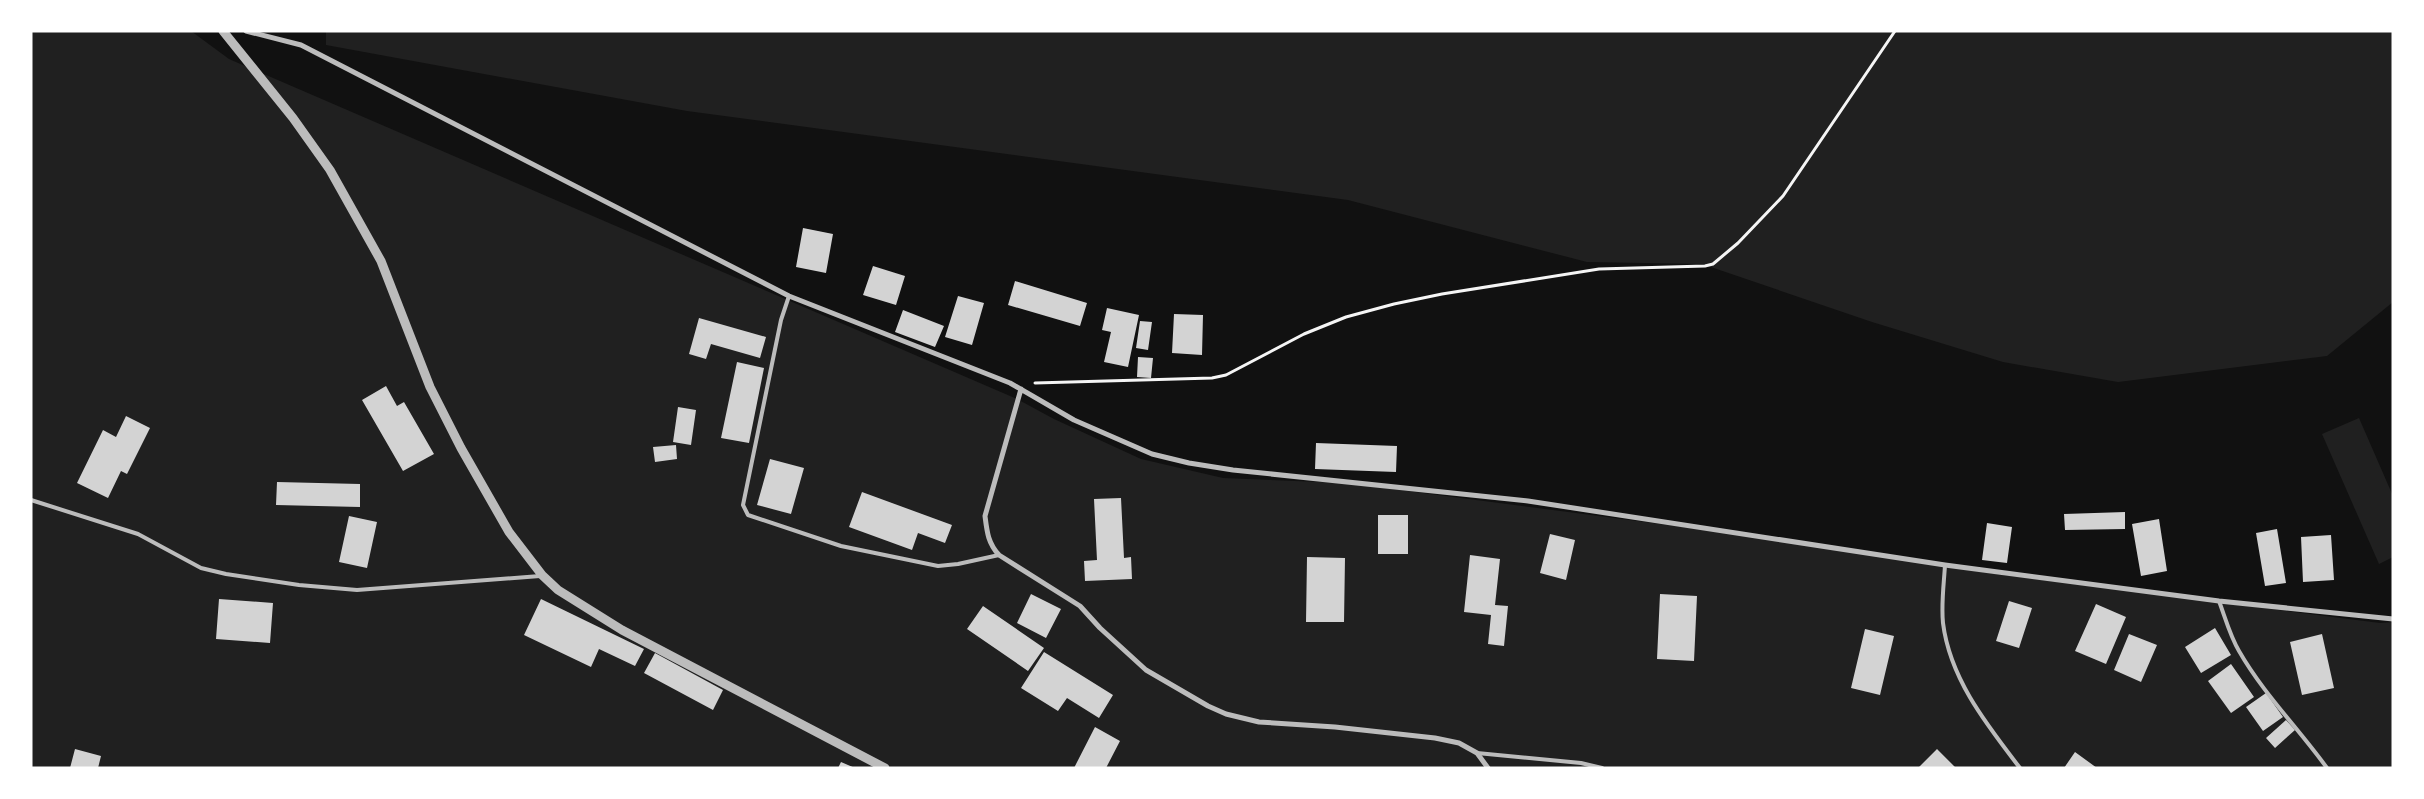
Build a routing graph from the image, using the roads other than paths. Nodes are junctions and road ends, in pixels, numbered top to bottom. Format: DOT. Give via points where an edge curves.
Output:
graph roads {
  1 [pos="223,31"];
  2 [pos="246,31"];
  3 [pos="789,296"];
  4 [pos="1021,389"];
  5 [pos="31,500"];
  6 [pos="999,555"];
  7 [pos="1945,565"];
  8 [pos="542,576"];
  9 [pos="2219,601"];
  10 [pos="2393,619"];
  11 [pos="1477,753"];
  12 [pos="885,768"];
  13 [pos="1488,768"];
  14 [pos="1602,768"];
  15 [pos="2020,768"];
  16 [pos="2326,768"];
  1 -- 8 [label="street" via="330,170 381,261 430,387 461,448 509,532"];
  2 -- 3 [label="street" via="301,45"];
  3 -- 4 [label="street"];
  3 -- 6 [label="lane" via="781,320 744,511 842,546 938,566"];
  4 -- 6 [label="street" via="986,516 988,537"];
  4 -- 7 [label="street" via="1113,438 1152,454 1189,463 1528,501"];
  5 -- 8 [label="lane" via="138,534 200,568 299,585 357,590"];
  6 -- 11 [label="street" via="1080,606 1146,670 1226,714 1259,722 1435,738 1459,742"];
  7 -- 9 [label="street"];
  7 -- 15 [label="lane" via="1942,620 1945,639 1974,708"];
  8 -- 12 [label="street" via="558,590 622,630"];
  9 -- 10 [label="street"];
  9 -- 16 [label="lane" via="2250,670"];
  11 -- 13 [label="street"];
  11 -- 14 [label="lane"];
}
